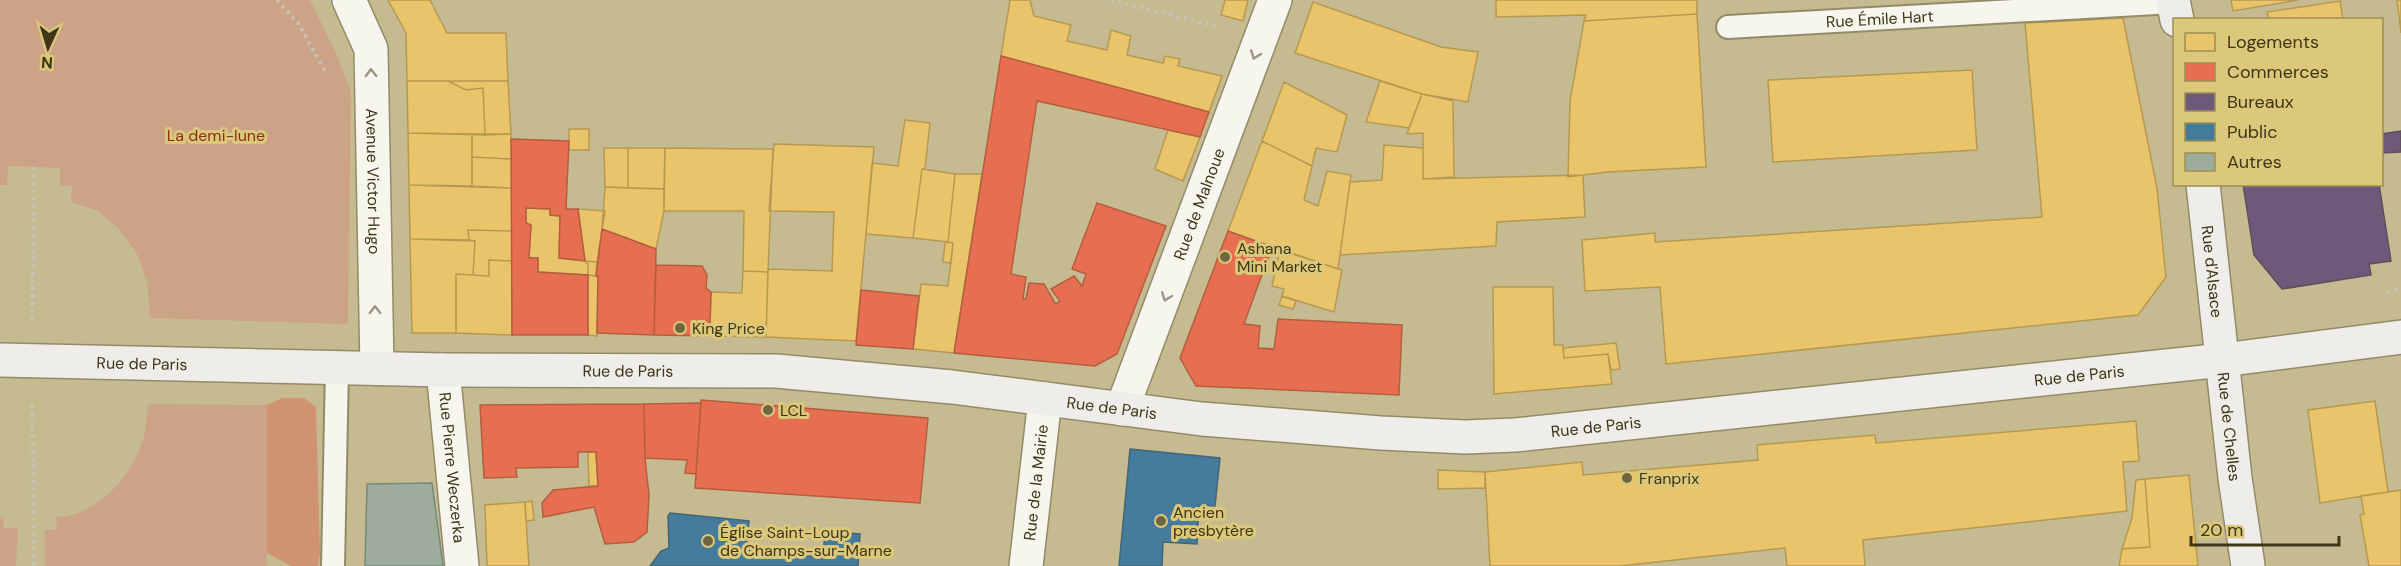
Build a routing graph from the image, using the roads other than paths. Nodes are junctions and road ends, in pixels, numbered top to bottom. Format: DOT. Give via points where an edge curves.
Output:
graph roads {
  1 [pos="349,0"];
  2 [pos="1275,0"];
  3 [pos="2175,7"];
  4 [pos="1728,27"];
  5 [pos="2204,186"];
  6 [pos="2401,337"];
  7 [pos="0,360"];
  8 [pos="2223,360"];
  9 [pos="337,367"];
  10 [pos="377,368"];
  11 [pos="443,370"];
  12 [pos="1045,399"];
  13 [pos="1122,409"];
  14 [pos="333,566"];
  15 [pos="462,566"];
  16 [pos="1026,566"];
  17 [pos="2248,566"];
  10 -- 1 [label="street, Avenue Victor Hugo, one-way" via="371,49"];
  2 -- 13 [label="street, Rue de Malnoue, one-way"];
  3 -- 4 [label="lane, Rue Émile Hart"];
  5 -- 8 [label="main road, Rue d'Alsace"];
  6 -- 8 [label="main road, Rue de Paris"];
  7 -- 9 [label="main road, Rue de Paris"];
  8 -- 13 [label="main road, Rue de Paris" via="1515,435 1465,437"];
  8 -- 17 [label="main road, Rue de Chelles"];
  9 -- 10 [label="main road, Rue de Paris"];
  9 -- 14 [label="lane"];
  10 -- 11 [label="main road, Rue de Paris"];
  11 -- 12 [label="main road, Rue de Paris" via="776,371"];
  11 -- 15 [label="street, Rue Pierre Weczerka"];
  12 -- 13 [label="main road, Rue de Paris"];
  12 -- 16 [label="street, Rue de la Mairie"];
}
